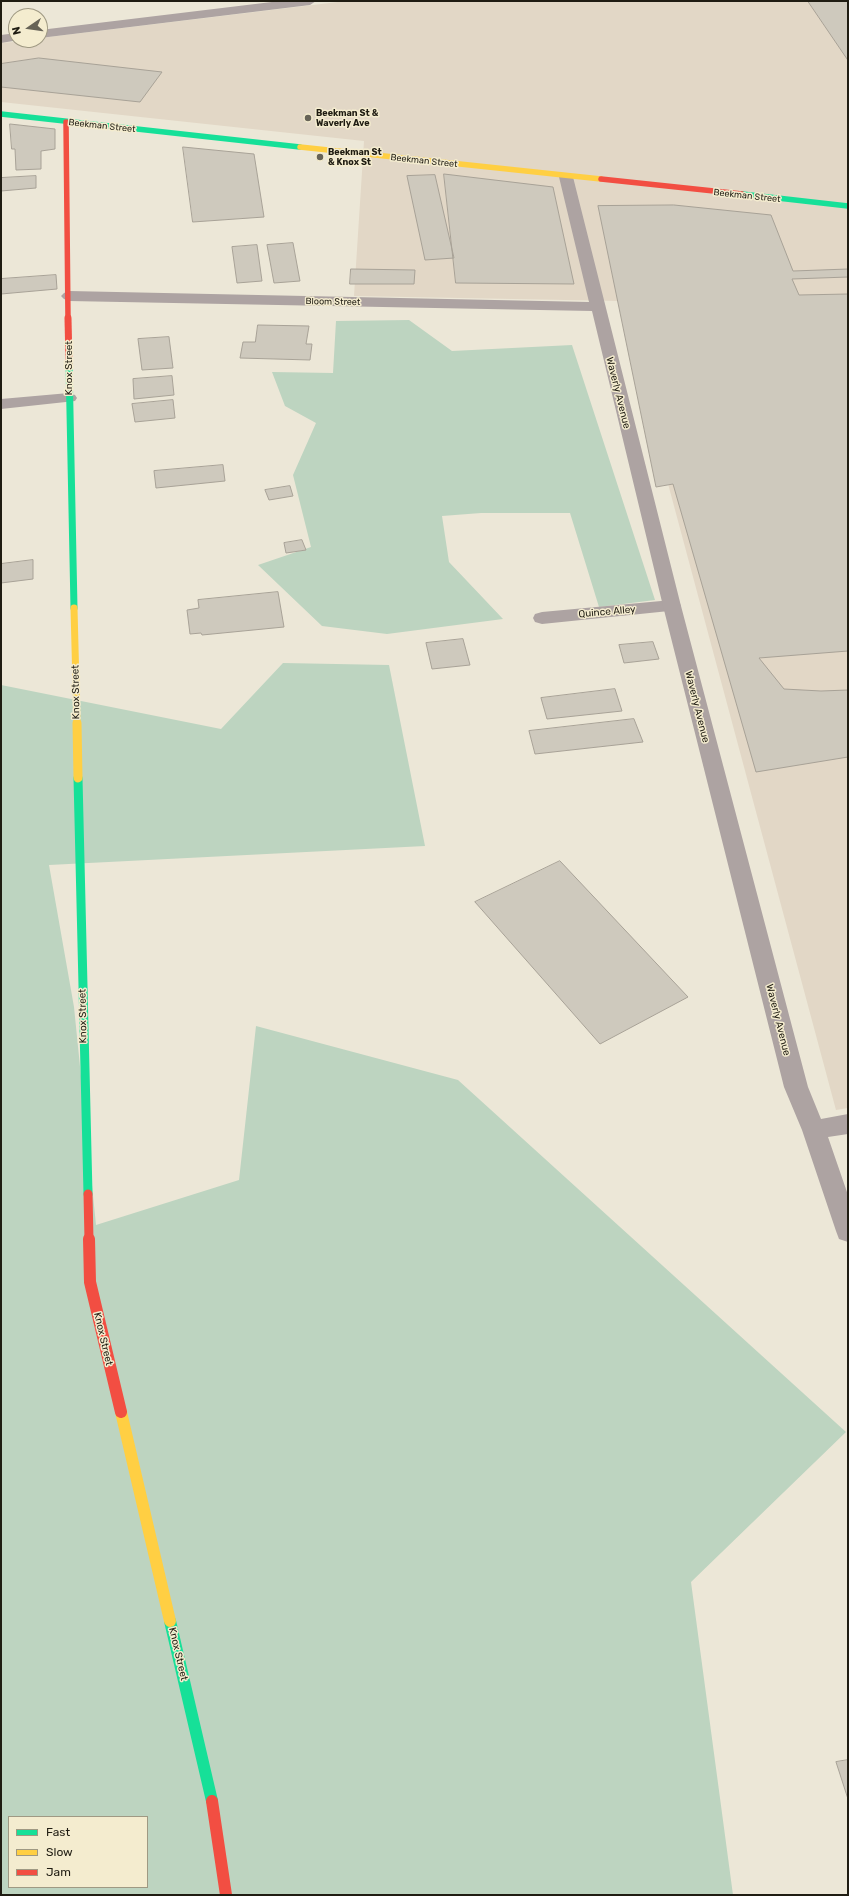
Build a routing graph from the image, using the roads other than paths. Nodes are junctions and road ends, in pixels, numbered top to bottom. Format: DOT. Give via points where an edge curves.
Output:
graph roads {
  1 [pos="310,1"];
  2 [pos="48,33"];
  3 [pos="1,114"];
  4 [pos="66,122"];
  5 [pos="566,177"];
  6 [pos="848,206"];
  7 [pos="69,296"];
  8 [pos="597,307"];
  9 [pos="69,398"];
  10 [pos="1,404"];
  11 [pos="672,606"];
  12 [pos="542,618"];
  13 [pos="848,1124"];
  14 [pos="814,1130"];
  15 [pos="848,1231"];
  16 [pos="226,1895"];
  1 -- 2 [label="street"];
  3 -- 4 [label="street, Beekman Street"];
  4 -- 5 [label="street, Beekman Street"];
  4 -- 7 [label="street, Knox Street"];
  5 -- 6 [label="street, Beekman Street"];
  5 -- 8 [label="street, Waverly Avenue"];
  7 -- 8 [label="street, Bloom Street"];
  7 -- 9 [label="street, Knox Street"];
  8 -- 11 [label="street, Waverly Avenue"];
  9 -- 10 [label="street"];
  9 -- 16 [label="street, Knox Street" via="90,1282 214,1808"];
  11 -- 12 [label="street, Quince Alley"];
  11 -- 14 [label="street, Waverly Avenue" via="796,1087"];
  13 -- 14 [label="street"];
  14 -- 15 [label="street, Waverly Avenue"];
}
